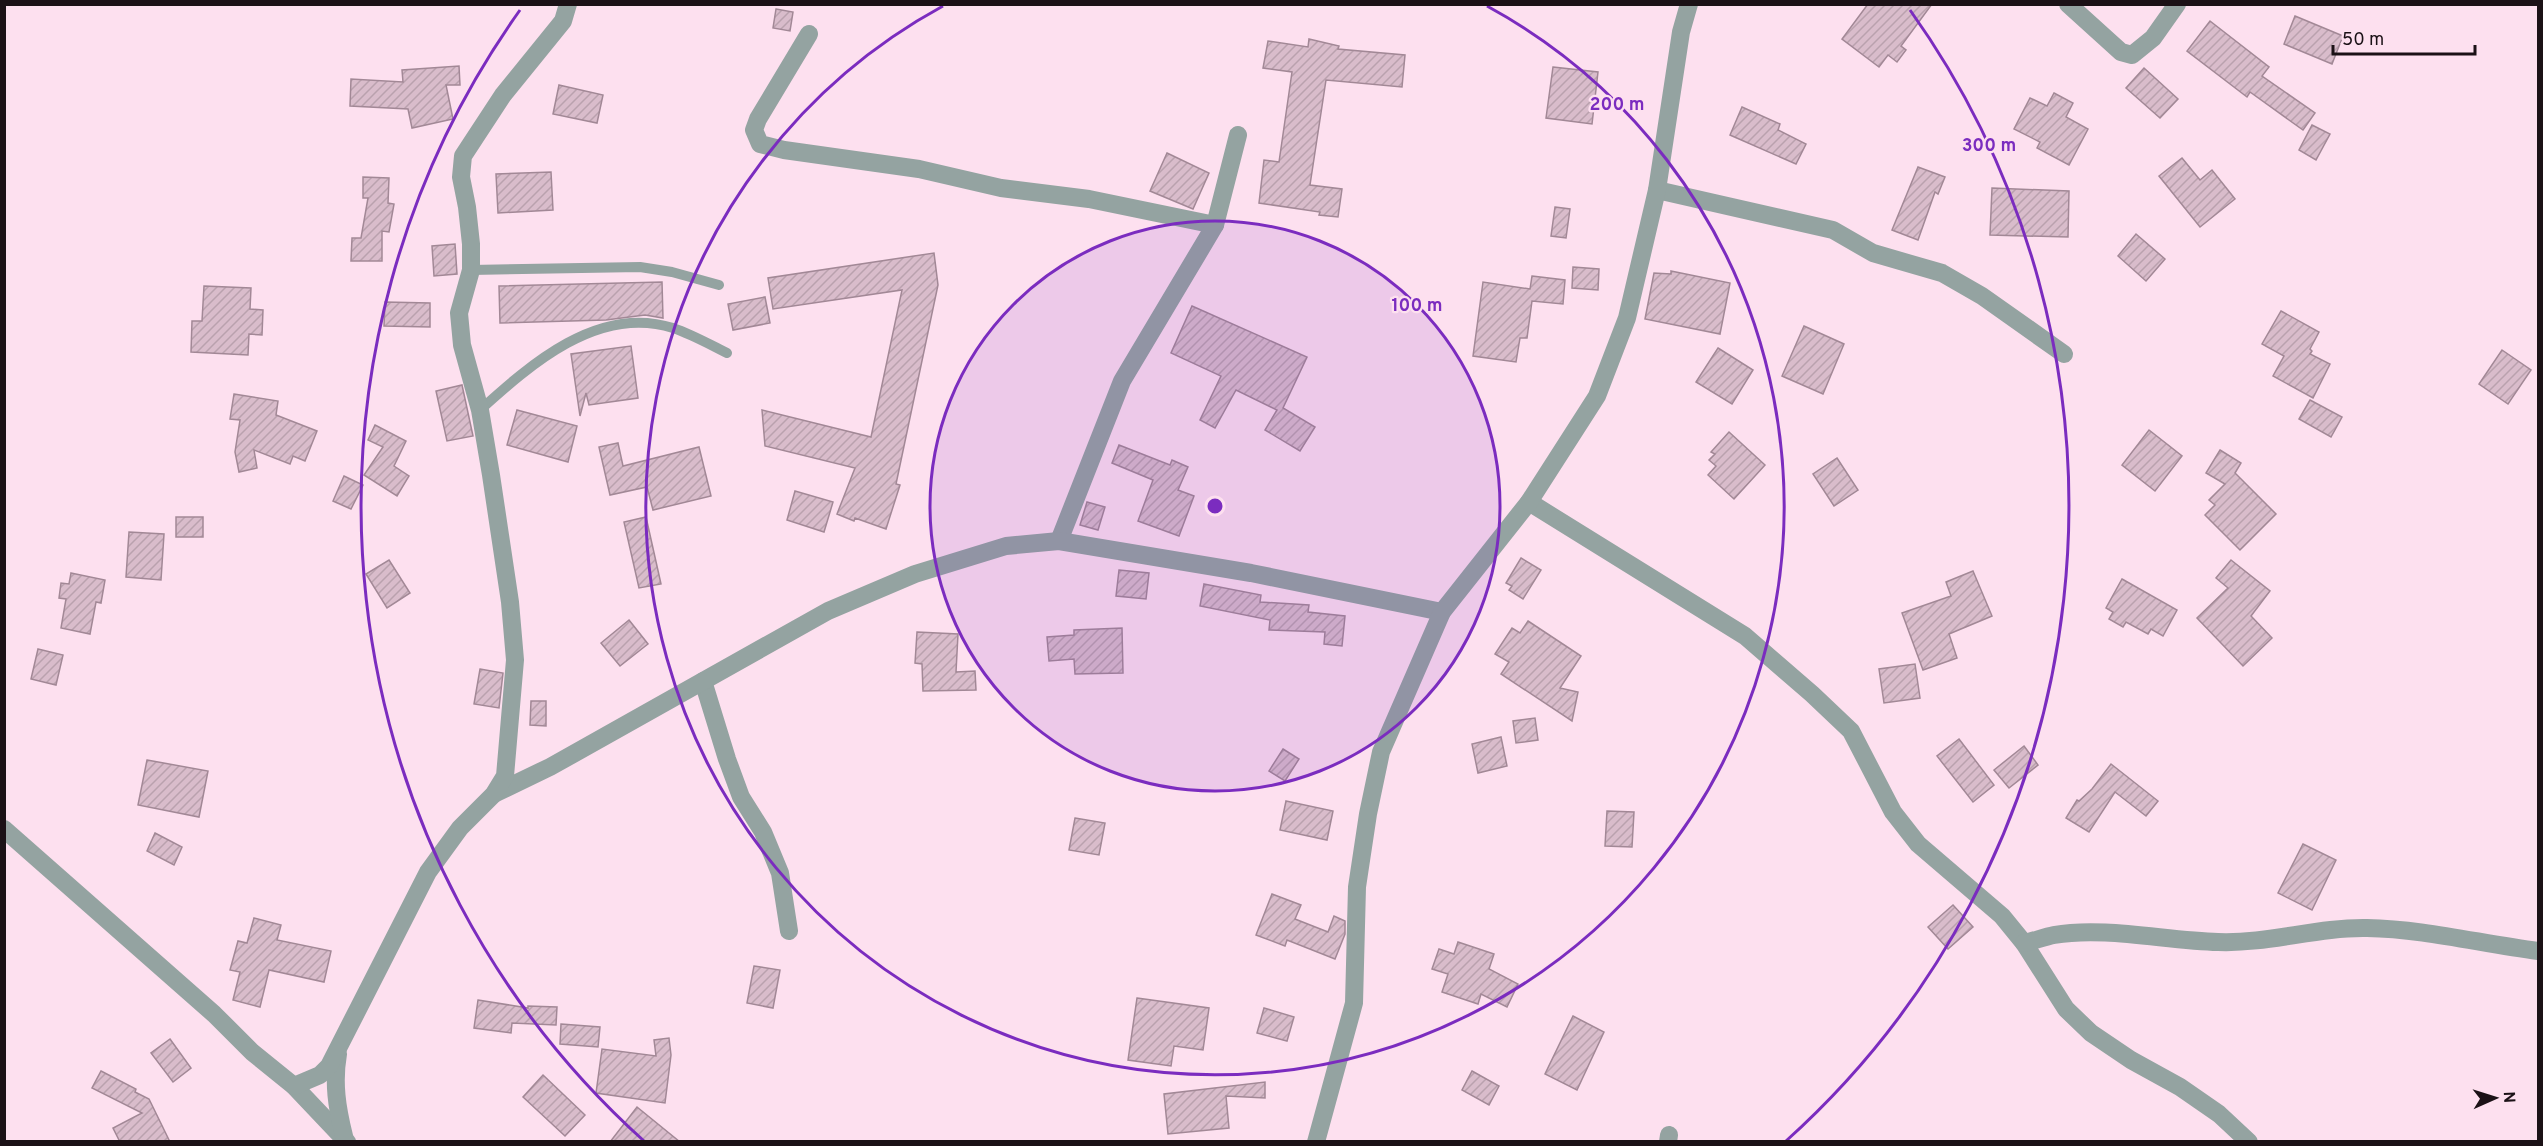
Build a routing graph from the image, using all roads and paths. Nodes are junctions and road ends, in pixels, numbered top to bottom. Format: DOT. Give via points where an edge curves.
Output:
graph roads {
  1 [pos="568,4"];
  2 [pos="1689,4"];
  3 [pos="2068,4"];
  4 [pos="2177,4"];
  5 [pos="809,34"];
  6 [pos="1238,135"];
  7 [pos="1657,190"];
  8 [pos="1215,225"];
  9 [pos="471,270"];
  10 [pos="719,285"];
  11 [pos="727,353"];
  12 [pos="2064,354"];
  13 [pos="480,410"];
  14 [pos="1529,502"];
  15 [pos="1059,541"];
  16 [pos="1442,612"];
  17 [pos="703,681"];
  18 [pos="494,794"];
  19 [pos="4,829"];
  20 [pos="789,931"];
  21 [pos="2024,943"];
  22 [pos="2538,951"];
  23 [pos="340,1044"];
  24 [pos="294,1086"];
  25 [pos="345,1139"];
  26 [pos="1316,1142"];
  27 [pos="2249,1142"];
  1 -- 9 [label="street" via="563,21 503,94 463,156 461,177"];
  2 -- 7 [label="street"];
  3 -- 4 [label="street" via="2121,52 2132,55 2153,38"];
  5 -- 8 [label="street" via="758,119 754,130 760,144 919,169 1001,188 1089,199"];
  6 -- 8 [label="street"];
  7 -- 12 [label="street" via="1833,230 1873,253 1942,273"];
  7 -- 14 [label="street" via="1627,318 1597,396"];
  8 -- 15 [label="street" via="1122,381"];
  9 -- 10 [label="lane" via="640,267"];
  9 -- 13 [label="street" via="459,313 462,345"];
  11 -- 13 [label="lane" via="672,328 644,323 607,327 566,342 524,371"];
  13 -- 18 [label="street" via="510,602 515,660 505,776"];
  14 -- 16 [label="street"];
  14 -- 21 [label="street" via="1745,636 1812,694 1851,731 1893,812 1918,844 2001,916"];
  15 -- 16 [label="street" via="1251,573"];
  15 -- 17 [label="street" via="1006,546 915,574 828,611"];
  16 -- 26 [label="street" via="1381,752 1357,888 1354,1002"];
  17 -- 18 [label="street"];
  17 -- 20 [label="street" via="741,797 763,832 780,873"];
  18 -- 23 [label="street" via="460,828 428,872"];
  19 -- 24 [label="street"];
  21 -- 22 [label="street" via="2055,935 2092,933 2254,941 2367,928"];
  21 -- 27 [label="street" via="2066,1009 2091,1033 2180,1087 2219,1114"];
  23 -- 24 [label="street" via="320,1075"];
  23 -- 25 [label="street" via="335,1073 336,1107"];
  24 -- 25 [label="street"];
}
